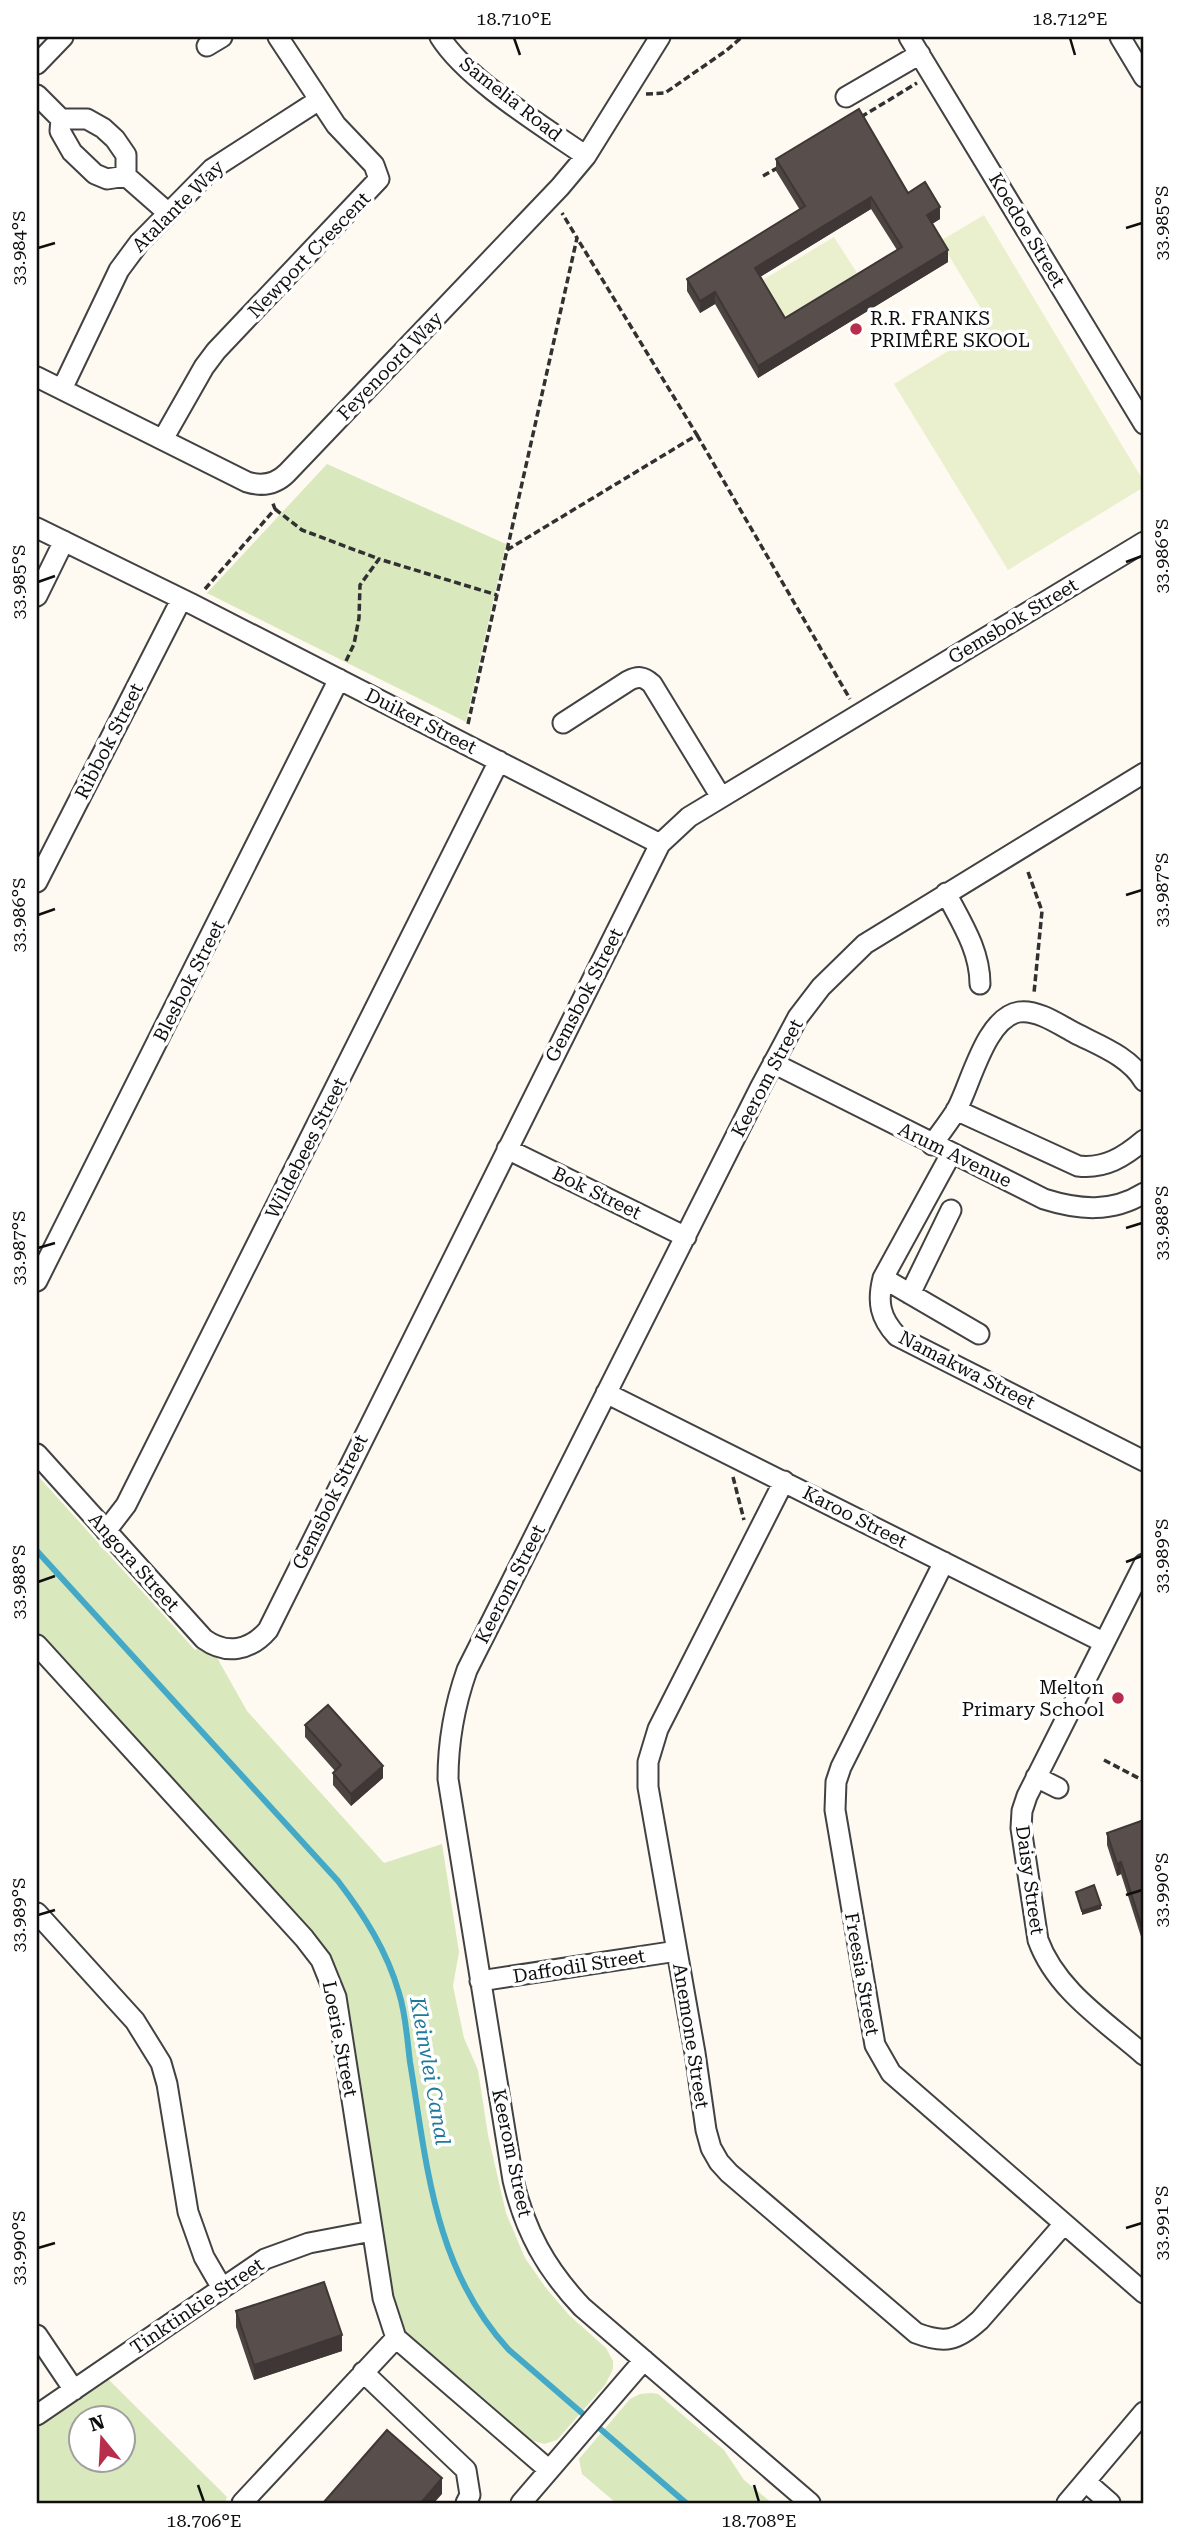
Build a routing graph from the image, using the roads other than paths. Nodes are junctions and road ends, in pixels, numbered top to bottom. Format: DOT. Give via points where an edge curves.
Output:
graph roads {
  1 [pos="63,37"];
  2 [pos="278,37"];
  3 [pos="440,37"];
  4 [pos="909,37"];
  5 [pos="1120,37"];
  6 [pos="657,38"];
  7 [pos="920,54"];
  8 [pos="37,64"];
  9 [pos="1144,77"];
  10 [pos="37,95"];
  11 [pos="846,97"];
  12 [pos="319,100"];
  13 [pos="61,119"];
  14 [pos="586,156"];
  15 [pos="126,176"];
  16 [pos="167,212"];
  17 [pos="37,376"];
  18 [pos="62,389"];
  19 [pos="1144,424"];
  20 [pos="163,439"];
  21 [pos="37,528"];
  22 [pos="64,541"];
  23 [pos="1144,542"];
  24 [pos="37,596"];
  25 [pos="187,602"];
  26 [pos="340,679"];
  27 [pos="563,723"];
  28 [pos="499,761"];
  29 [pos="1144,773"];
  30 [pos="721,797"];
  31 [pos="660,844"];
  32 [pos="37,882"];
  33 [pos="946,893"];
  34 [pos="980,984"];
  35 [pos="773,1063"];
  36 [pos="1144,1081"];
  37 [pos="956,1110"];
  38 [pos="1144,1140"];
  39 [pos="932,1144"];
  40 [pos="507,1149"];
  41 [pos="951,1154"];
  42 [pos="1144,1193"];
  43 [pos="951,1210"];
  44 [pos="686,1237"];
  45 [pos="883,1278"];
  46 [pos="37,1281"];
  47 [pos="910,1294"];
  48 [pos="979,1334"];
  49 [pos="606,1393"];
  50 [pos="37,1454"];
  51 [pos="1144,1461"];
  52 [pos="783,1480"];
  53 [pos="106,1531"];
  54 [pos="944,1562"];
  55 [pos="1144,1564"];
  56 [pos="1103,1642"];
  57 [pos="37,1645"];
  58 [pos="242,1648"];
  59 [pos="1036,1777"];
  60 [pos="1058,1788"];
  61 [pos="37,1913"];
  62 [pos="677,1951"];
  63 [pos="480,1981"];
  64 [pos="1144,2055"];
  65 [pos="1063,2224"];
  66 [pos="372,2231"];
  67 [pos="222,2288"];
  68 [pos="1144,2293"];
  69 [pos="37,2335"];
  70 [pos="396,2338"];
  71 [pos="644,2360"];
  72 [pos="363,2372"];
  73 [pos="74,2390"];
  74 [pos="1144,2412"];
  75 [pos="37,2415"];
  76 [pos="549,2470"];
  77 [pos="1086,2482"];
  78 [pos="242,2503"];
  79 [pos="466,2503"];
  80 [pos="521,2503"];
  81 [pos="810,2503"];
  82 [pos="1067,2503"];
  83 [pos="1110,2503"];
  1 -- 8 [label="street"];
  2 -- 12 [label="street, Newport Crescent"];
  3 -- 14 [label="street, Samelia Road" via="466,68"];
  4 -- 7 [label="street, Koedoe Street"];
  5 -- 9 [label="street"];
  6 -- 14 [label="street, Feyenoord Way"];
  7 -- 11 [label="street"];
  7 -- 19 [label="street, Koedoe Street"];
  10 -- 13 [label="street"];
  12 -- 16 [label="street, Atalante Way" via="212,169"];
  12 -- 20 [label="street, Newport Crescent" via="374,165 379,179 216,351"];
  13 -- 15 [label="street" via="63,139 88,167 107,179"];
  13 -- 15 [label="street" via="87,119 103,128 125,155"];
  14 -- 20 [label="street, Feyenoord Way" via="282,478 267,484 247,482"];
  15 -- 16 [label="street"];
  16 -- 18 [label="street, Atalante Way" via="119,270"];
  17 -- 18 [label="street"];
  18 -- 20 [label="street"];
  21 -- 22 [label="street, Duiker Street"];
  22 -- 24 [label="street"];
  22 -- 25 [label="street, Duiker Street"];
  23 -- 30 [label="street, Gemsbok Street"];
  25 -- 26 [label="street, Duiker Street"];
  25 -- 32 [label="street, Ribbok Street"];
  26 -- 28 [label="street, Duiker Street"];
  26 -- 46 [label="street, Blesbok Street"];
  27 -- 30 [label="street" via="628,681 644,677"];
  28 -- 31 [label="street, Duiker Street"];
  28 -- 53 [label="street, Wildebees Street" via="126,1505"];
  29 -- 33 [label="street, Keerom Street"];
  30 -- 31 [label="street, Gemsbok Street" via="689,817"];
  31 -- 40 [label="street, Gemsbok Street"];
  33 -- 34 [label="street" via="976,953"];
  33 -- 35 [label="street, Keerom Street" via="865,944 842,964 798,1017"];
  35 -- 39 [label="street, Arum Avenue"];
  35 -- 44 [label="street, Keerom Street"];
  36 -- 37 [label="street" via="1130,1062 1061,1025 1019,1012 996,1026"];
  37 -- 38 [label="street" via="1078,1166 1107,1164"];
  37 -- 39 [label="street"];
  39 -- 41 [label="street, Arum Avenue"];
  40 -- 44 [label="street, Bok Street"];
  40 -- 58 [label="street, Gemsbok Street" via="268,1630"];
  41 -- 42 [label="street, Arum Avenue" via="1062,1205 1102,1208"];
  41 -- 45 [label="street, Namakwa Street"];
  43 -- 47 [label="street"];
  44 -- 49 [label="street, Keerom Street"];
  45 -- 47 [label="street"];
  45 -- 51 [label="street, Namakwa Street" via="880,1311 897,1336"];
  47 -- 48 [label="street"];
  49 -- 52 [label="street, Karoo Street"];
  49 -- 63 [label="street, Keerom Street" via="467,1671 453,1712 448,1779"];
  50 -- 53 [label="street, Angora Street"];
  52 -- 54 [label="street, Karoo Street"];
  52 -- 62 [label="street, Anemone Street" via="658,1729 648,1762 648,1787"];
  53 -- 58 [label="street, Angora Street" via="204,1639 222,1649"];
  54 -- 56 [label="street, Karoo Street"];
  54 -- 65 [label="street, Freesia Street" via="836,1782 835,1810 870,2022 875,2045 891,2073"];
  55 -- 56 [label="street, Daisy Street"];
  56 -- 59 [label="street, Daisy Street"];
  57 -- 66 [label="street, Loerie Street" via="321,1960 336,1997"];
  59 -- 60 [label="street"];
  59 -- 64 [label="street, Daisy Street" via="1021,1811 1021,1828 1044,1957 1070,1991"];
  61 -- 67 [label="street" via="135,2021 161,2063 188,2212 204,2257"];
  62 -- 63 [label="street, Daffodil Street"];
  62 -- 65 [label="street, Anemone Street" via="706,2130 719,2162 916,2333 940,2340 967,2332"];
  63 -- 71 [label="street, Keerom Street" via="513,2180 527,2227 565,2289"];
  65 -- 68 [label="street, Freesia Street"];
  66 -- 67 [label="street, Tinktinkie Street" via="282,2251"];
  66 -- 70 [label="street, Loerie Street" via="383,2298"];
  67 -- 73 [label="street, Tinktinkie Street"];
  69 -- 73 [label="street"];
  70 -- 72 [label="street"];
  70 -- 76 [label="street"];
  71 -- 76 [label="street"];
  71 -- 81 [label="street, Keerom Street"];
  72 -- 78 [label="street"];
  72 -- 79 [label="street" via="466,2470 470,2495"];
  73 -- 75 [label="street, Tinktinkie Street"];
  74 -- 77 [label="street"];
  76 -- 80 [label="street"];
  77 -- 82 [label="street"];
  77 -- 83 [label="street"];
}
